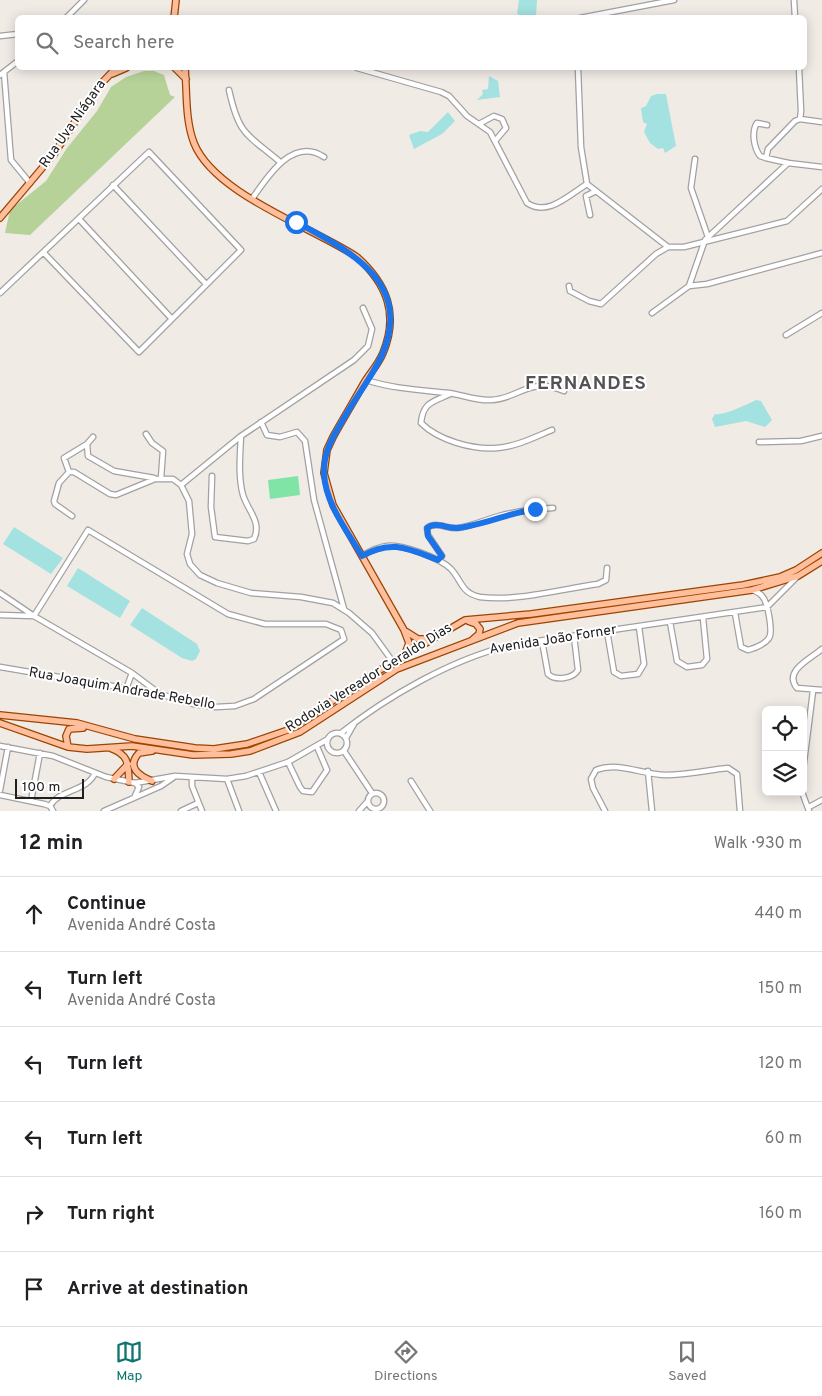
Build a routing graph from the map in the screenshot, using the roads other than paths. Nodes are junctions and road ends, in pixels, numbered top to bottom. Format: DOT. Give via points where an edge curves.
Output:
graph roads {
  1 [pos="84,0"];
  2 [pos="176,0"];
  3 [pos="674,0"];
  4 [pos="794,0"];
  5 [pos="69,15"];
  6 [pos="174,15"];
  7 [pos="596,15"];
  8 [pos="796,15"];
  9 [pos="15,35"];
  10 [pos="0,36"];
  11 [pos="15,64"];
  12 [pos="114,70"];
  13 [pos="122,70"];
  14 [pos="177,70"];
  15 [pos="184,70"];
  16 [pos="363,70"];
  17 [pos="578,70"];
  18 [pos="799,70"];
  19 [pos="2,74"];
  20 [pos="108,76"];
  21 [pos="186,79"];
  22 [pos="229,90"];
  23 [pos="800,119"];
  24 [pos="822,122"];
  25 [pos="479,124"];
  26 [pos="767,125"];
  27 [pos="495,141"];
  28 [pos="324,157"];
  29 [pos="695,159"];
  30 [pos="767,159"];
  31 [pos="280,162"];
  32 [pos="788,163"];
  33 [pos="822,167"];
  34 [pos="30,183"];
  35 [pos="586,184"];
  36 [pos="113,185"];
  37 [pos="822,189"];
  38 [pos="596,191"];
  39 [pos="252,199"];
  40 [pos="590,215"];
  41 [pos="0,218"];
  42 [pos="79,219"];
  43 [pos="707,239"];
  44 [pos="671,248"];
  45 [pos="822,252"];
  46 [pos="44,253"];
  47 [pos="206,284"];
  48 [pos="569,286"];
  49 [pos="689,286"];
  50 [pos="0,293"];
  51 [pos="363,308"];
  52 [pos="652,313"];
  53 [pos="822,313"];
  54 [pos="172,319"];
  55 [pos="786,335"];
  56 [pos="366,380"];
  57 [pos="564,390"];
  58 [pos="451,393"];
  59 [pos="261,422"];
  60 [pos="552,430"];
  61 [pos="146,434"];
  62 [pos="240,436"];
  63 [pos="822,436"];
  64 [pos="94,437"];
  65 [pos="759,442"];
  66 [pos="87,444"];
  67 [pos="69,472"];
  68 [pos="212,476"];
  69 [pos="161,478"];
  70 [pos="155,479"];
  71 [pos="181,485"];
  72 [pos="553,508"];
  73 [pos="72,516"];
  74 [pos="822,553"];
  75 [pos="362,556"];
  76 [pos="438,560"];
  77 [pos="822,561"];
  78 [pos="607,568"];
  79 [pos="798,576"];
  80 [pos="752,590"];
  81 [pos="0,593"];
  82 [pos="767,607"];
  83 [pos="344,609"];
  84 [pos="735,613"];
  85 [pos="0,615"];
  86 [pos="34,616"];
  87 [pos="703,618"];
  88 [pos="465,620"];
  89 [pos="670,622"];
  90 [pos="639,627"];
  91 [pos="404,630"];
  92 [pos="607,631"];
  93 [pos="574,636"];
  94 [pos="430,639"];
  95 [pos="542,641"];
  96 [pos="463,645"];
  97 [pos="822,648"];
  98 [pos="404,655"];
  99 [pos="393,662"];
  100 [pos="0,667"];
  101 [pos="132,673"];
  102 [pos="126,689"];
  103 [pos="822,690"];
  104 [pos="812,691"];
  105 [pos="160,694"];
  106 [pos="0,714"];
  107 [pos="356,722"];
  108 [pos="0,723"];
  109 [pos="92,728"];
  110 [pos="341,734"];
  111 [pos="346,738"];
  112 [pos="328,739"];
  113 [pos="0,746"];
  114 [pos="8,747"];
  115 [pos="68,747"];
  116 [pos="108,747"];
  117 [pos="328,748"];
  118 [pos="316,749"];
  119 [pos="163,750"];
  120 [pos="344,750"];
  121 [pos="805,751"];
  122 [pos="40,753"];
  123 [pos="288,762"];
  124 [pos="128,764"];
  125 [pos="648,771"];
  126 [pos="259,772"];
  127 [pos="95,773"];
  128 [pos="175,776"];
  129 [pos="192,777"];
  130 [pos="114,779"];
  131 [pos="227,779"];
  132 [pos="411,781"];
  133 [pos="132,782"];
  134 [pos="149,782"];
  135 [pos="0,790"];
  136 [pos="145,793"];
  137 [pos="372,793"];
  138 [pos="0,795"];
  139 [pos="804,796"];
  140 [pos="134,798"];
  141 [pos="822,800"];
  142 [pos="31,801"];
  143 [pos="367,802"];
  144 [pos="198,803"];
  145 [pos="50,806"];
  146 [pos="371,808"];
  147 [pos="809,809"];
  148 [pos="360,810"];
  149 [pos="53,811"];
  150 [pos="104,811"];
  151 [pos="181,811"];
  152 [pos="202,811"];
  153 [pos="239,811"];
  154 [pos="276,811"];
  155 [pos="430,811"];
  156 [pos="605,811"];
  157 [pos="652,811"];
  158 [pos="740,811"];
  1 -- 5 [label="street"];
  2 -- 6 [label="main road"];
  3 -- 7 [label="street"];
  4 -- 8 [label="street"];
  9 -- 10 [label="street"];
  11 -- 19 [label="street"];
  12 -- 20 [label="main road, Rua Uva Niágara"];
  13 -- 20 [label="main road, Rua Uva Niágara"];
  14 -- 21 [label="main road"];
  15 -- 21 [label="main road"];
  16 -- 25 [label="street" via="441,92"];
  17 -- 35 [label="street"];
  18 -- 23 [label="street"];
  19 -- 34 [label="street" via="11,160"];
  20 -- 34 [label="main road, Rua Uva Niágara"];
  21 -- 39 [label="main road" via="190,129 198,153"];
  22 -- 31 [label="street" via="241,128"];
  23 -- 24 [label="street"];
  23 -- 30 [label="street" via="768,149"];
  25 -- 27 [label="street" via="490,132"];
  25 -- 27 [label="street" via="494,116 502,119 506,128"];
  26 -- 30 [label="street" via="757,123 754,132 757,152"];
  27 -- 35 [label="street" via="527,203 532,206 544,209"];
  28 -- 31 [label="street" via="313,151 300,152"];
  29 -- 43 [label="street" via="691,188"];
  30 -- 32 [label="street"];
  31 -- 39 [label="street"];
  32 -- 33 [label="street"];
  32 -- 43 [label="street"];
  34 -- 41 [label="main road, Rua Uva Niágara"];
  35 -- 38 [label="street"];
  36 -- 42 [label="street"];
  36 -- 47 [label="street"];
  36 -- 47 [label="street" via="149,152 241,250"];
  37 -- 43 [label="street" via="787,221"];
  38 -- 40 [label="street" via="586,196"];
  38 -- 44 [label="street"];
  39 -- 56 [label="main road" via="351,253 368,267 384,289 390,312 389,332 383,354"];
  42 -- 46 [label="street"];
  42 -- 54 [label="street"];
  43 -- 44 [label="street"];
  43 -- 49 [label="street"];
  44 -- 48 [label="street" via="656,254 600,304 578,297"];
  45 -- 49 [label="street" via="707,284"];
  46 -- 50 [label="street"];
  46 -- 54 [label="street" via="138,352"];
  47 -- 54 [label="street"];
  49 -- 52 [label="street"];
  51 -- 59 [label="street" via="372,329 368,346 354,360"];
  53 -- 55 [label="street"];
  56 -- 58 [label="street" via="411,390"];
  56 -- 75 [label="main road" via="327,450 324,473 332,505"];
  57 -- 58 [label="street" via="554,386 530,387 494,400"];
  58 -- 60 [label="street" via="429,403 422,411 421,422 451,441 497,448"];
  59 -- 62 [label="street"];
  59 -- 83 [label="street" via="267,435 280,437 297,432 304,441 314,500"];
  61 -- 69 [label="street" via="163,451"];
  62 -- 68 [label="street" via="243,496 256,524 254,539 215,537 211,507"];
  62 -- 71 [label="street"];
  63 -- 65 [label="street" via="801,441"];
  64 -- 66 [label="street"];
  66 -- 67 [label="street" via="64,458"];
  66 -- 70 [label="street" via="88,456 98,464"];
  67 -- 70 [label="street" via="110,494"];
  67 -- 73 [label="street" via="55,490 54,501"];
  69 -- 70 [label="street"];
  69 -- 71 [label="street" via="173,479"];
  71 -- 83 [label="street" via="189,501 190,564 200,574 251,593 301,597 333,603"];
  72 -- 76 [label="street" via="520,511 462,527 430,526 427,528 428,536 442,556"];
  74 -- 88 [label="main road, Rodovia Vereador Geraldo Dias" via="788,573 743,585"];
  75 -- 76 [label="street" via="387,546 397,546"];
  75 -- 91 [label="main road"];
  76 -- 78 [label="street" via="451,570 466,592 482,597 512,597 598,584 606,580"];
  77 -- 79 [label="main road, Rodovia Vereador Geraldo Dias"];
  79 -- 80 [label="main road, Rodovia Vereador Geraldo Dias"];
  79 -- 82 [label="street"];
  80 -- 82 [label="street" via="762,596"];
  80 -- 96 [label="main road, Rodovia Vereador Geraldo Dias" via="534,619"];
  81 -- 86 [label="street"];
  82 -- 84 [label="street, Avenida João Forner"];
  82 -- 84 [label="street" via="770,636 748,650 739,643"];
  83 -- 99 [label="street" via="372,633"];
  84 -- 87 [label="street, Avenida João Forner"];
  85 -- 86 [label="street"];
  86 -- 101 [label="street"];
  86 -- 105 [label="street, Rua Joaquim Andrade Rebello" via="88,530 228,614 265,624 330,624 341,630 344,639 254,699 235,706 193,704"];
  87 -- 89 [label="street, Avenida João Forner"];
  87 -- 89 [label="street" via="707,659 702,665 687,667 677,661"];
  88 -- 94 [label="main road, Rodovia Vereador Geraldo Dias"];
  88 -- 96 [label="main road" via="476,624 480,632"];
  89 -- 90 [label="street, Avenida João Forner"];
  90 -- 92 [label="street, Avenida João Forner"];
  90 -- 92 [label="street" via="644,664 638,674 621,676 614,672"];
  91 -- 94 [label="main road" via="418,639"];
  91 -- 98 [label="main road" via="409,646"];
  92 -- 93 [label="street, Avenida João Forner"];
  93 -- 95 [label="street, Avenida João Forner"];
  93 -- 95 [label="street" via="578,670 572,676 555,678 548,674"];
  94 -- 98 [label="main road, Rodovia Vereador Geraldo Dias"];
  95 -- 107 [label="street, Avenida João Forner" via="485,651 461,660"];
  96 -- 119 [label="main road, Rodovia Vereador Geraldo Dias" via="417,659 300,732 250,751 193,756"];
  97 -- 104 [label="street" via="794,671 792,678 797,688"];
  98 -- 99 [label="main road, Rodovia Vereador Geraldo Dias"];
  99 -- 109 [label="main road, Rodovia Vereador Geraldo Dias" via="288,730 247,744 195,748"];
  100 -- 102 [label="street, Rua Joaquim Andrade Rebello"];
  101 -- 102 [label="street"];
  101 -- 105 [label="street"];
  102 -- 105 [label="street, Rua Joaquim Andrade Rebello"];
  103 -- 104 [label="street"];
  104 -- 121 [label="street"];
  106 -- 109 [label="main road, Rodovia Vereador Geraldo Dias"];
  107 -- 110 [label="street, Avenida João Forner"];
  107 -- 111 [label="street, Avenida João Forner"];
  108 -- 115 [label="main road, Rodovia Vereador Geraldo Dias"];
  109 -- 115 [label="main road" via="68,729"];
  110 -- 111 [label="street"];
  110 -- 112 [label="street" via="333,734"];
  111 -- 120 [label="street"];
  112 -- 117 [label="street"];
  112 -- 118 [label="street"];
  113 -- 114 [label="street"];
  114 -- 122 [label="street"];
  114 -- 135 [label="street"];
  115 -- 116 [label="main road, Rodovia Vereador Geraldo Dias"];
  116 -- 119 [label="main road, Rodovia Vereador Geraldo Dias"];
  116 -- 124 [label="main road" via="122,753"];
  117 -- 118 [label="street"];
  117 -- 120 [label="street" via="335,753"];
  118 -- 123 [label="street"];
  118 -- 123 [label="street" via="327,770 312,792 300,787"];
  119 -- 134 [label="main road" via="143,751 136,757 135,772"];
  120 -- 137 [label="street"];
  122 -- 127 [label="street"];
  122 -- 142 [label="street"];
  123 -- 126 [label="street"];
  124 -- 130 [label="main road"];
  124 -- 133 [label="main road"];
  125 -- 156 [label="street" via="617,767 596,770 591,779"];
  125 -- 157 [label="street"];
  125 -- 158 [label="street" via="662,775 728,768 736,774"];
  126 -- 131 [label="street"];
  126 -- 154 [label="street"];
  127 -- 130 [label="street"];
  127 -- 145 [label="street" via="87,783 59,797"];
  128 -- 129 [label="street"];
  128 -- 134 [label="street"];
  128 -- 136 [label="street"];
  129 -- 131 [label="street"];
  129 -- 144 [label="street"];
  130 -- 133 [label="street"];
  131 -- 153 [label="street"];
  132 -- 155 [label="street"];
  133 -- 134 [label="street"];
  133 -- 140 [label="street" via="139,790"];
  134 -- 136 [label="street"];
  136 -- 140 [label="street"];
  137 -- 143 [label="street"];
  137 -- 146 [label="street" via="381,794 384,803 380,808"];
  138 -- 142 [label="street"];
  139 -- 147 [label="street"];
  140 -- 150 [label="street"];
  141 -- 147 [label="street"];
  142 -- 145 [label="street"];
  143 -- 146 [label="street"];
  143 -- 148 [label="street"];
  144 -- 151 [label="street"];
  144 -- 152 [label="street"];
  145 -- 149 [label="street"];
  146 -- 148 [label="street"];
}
